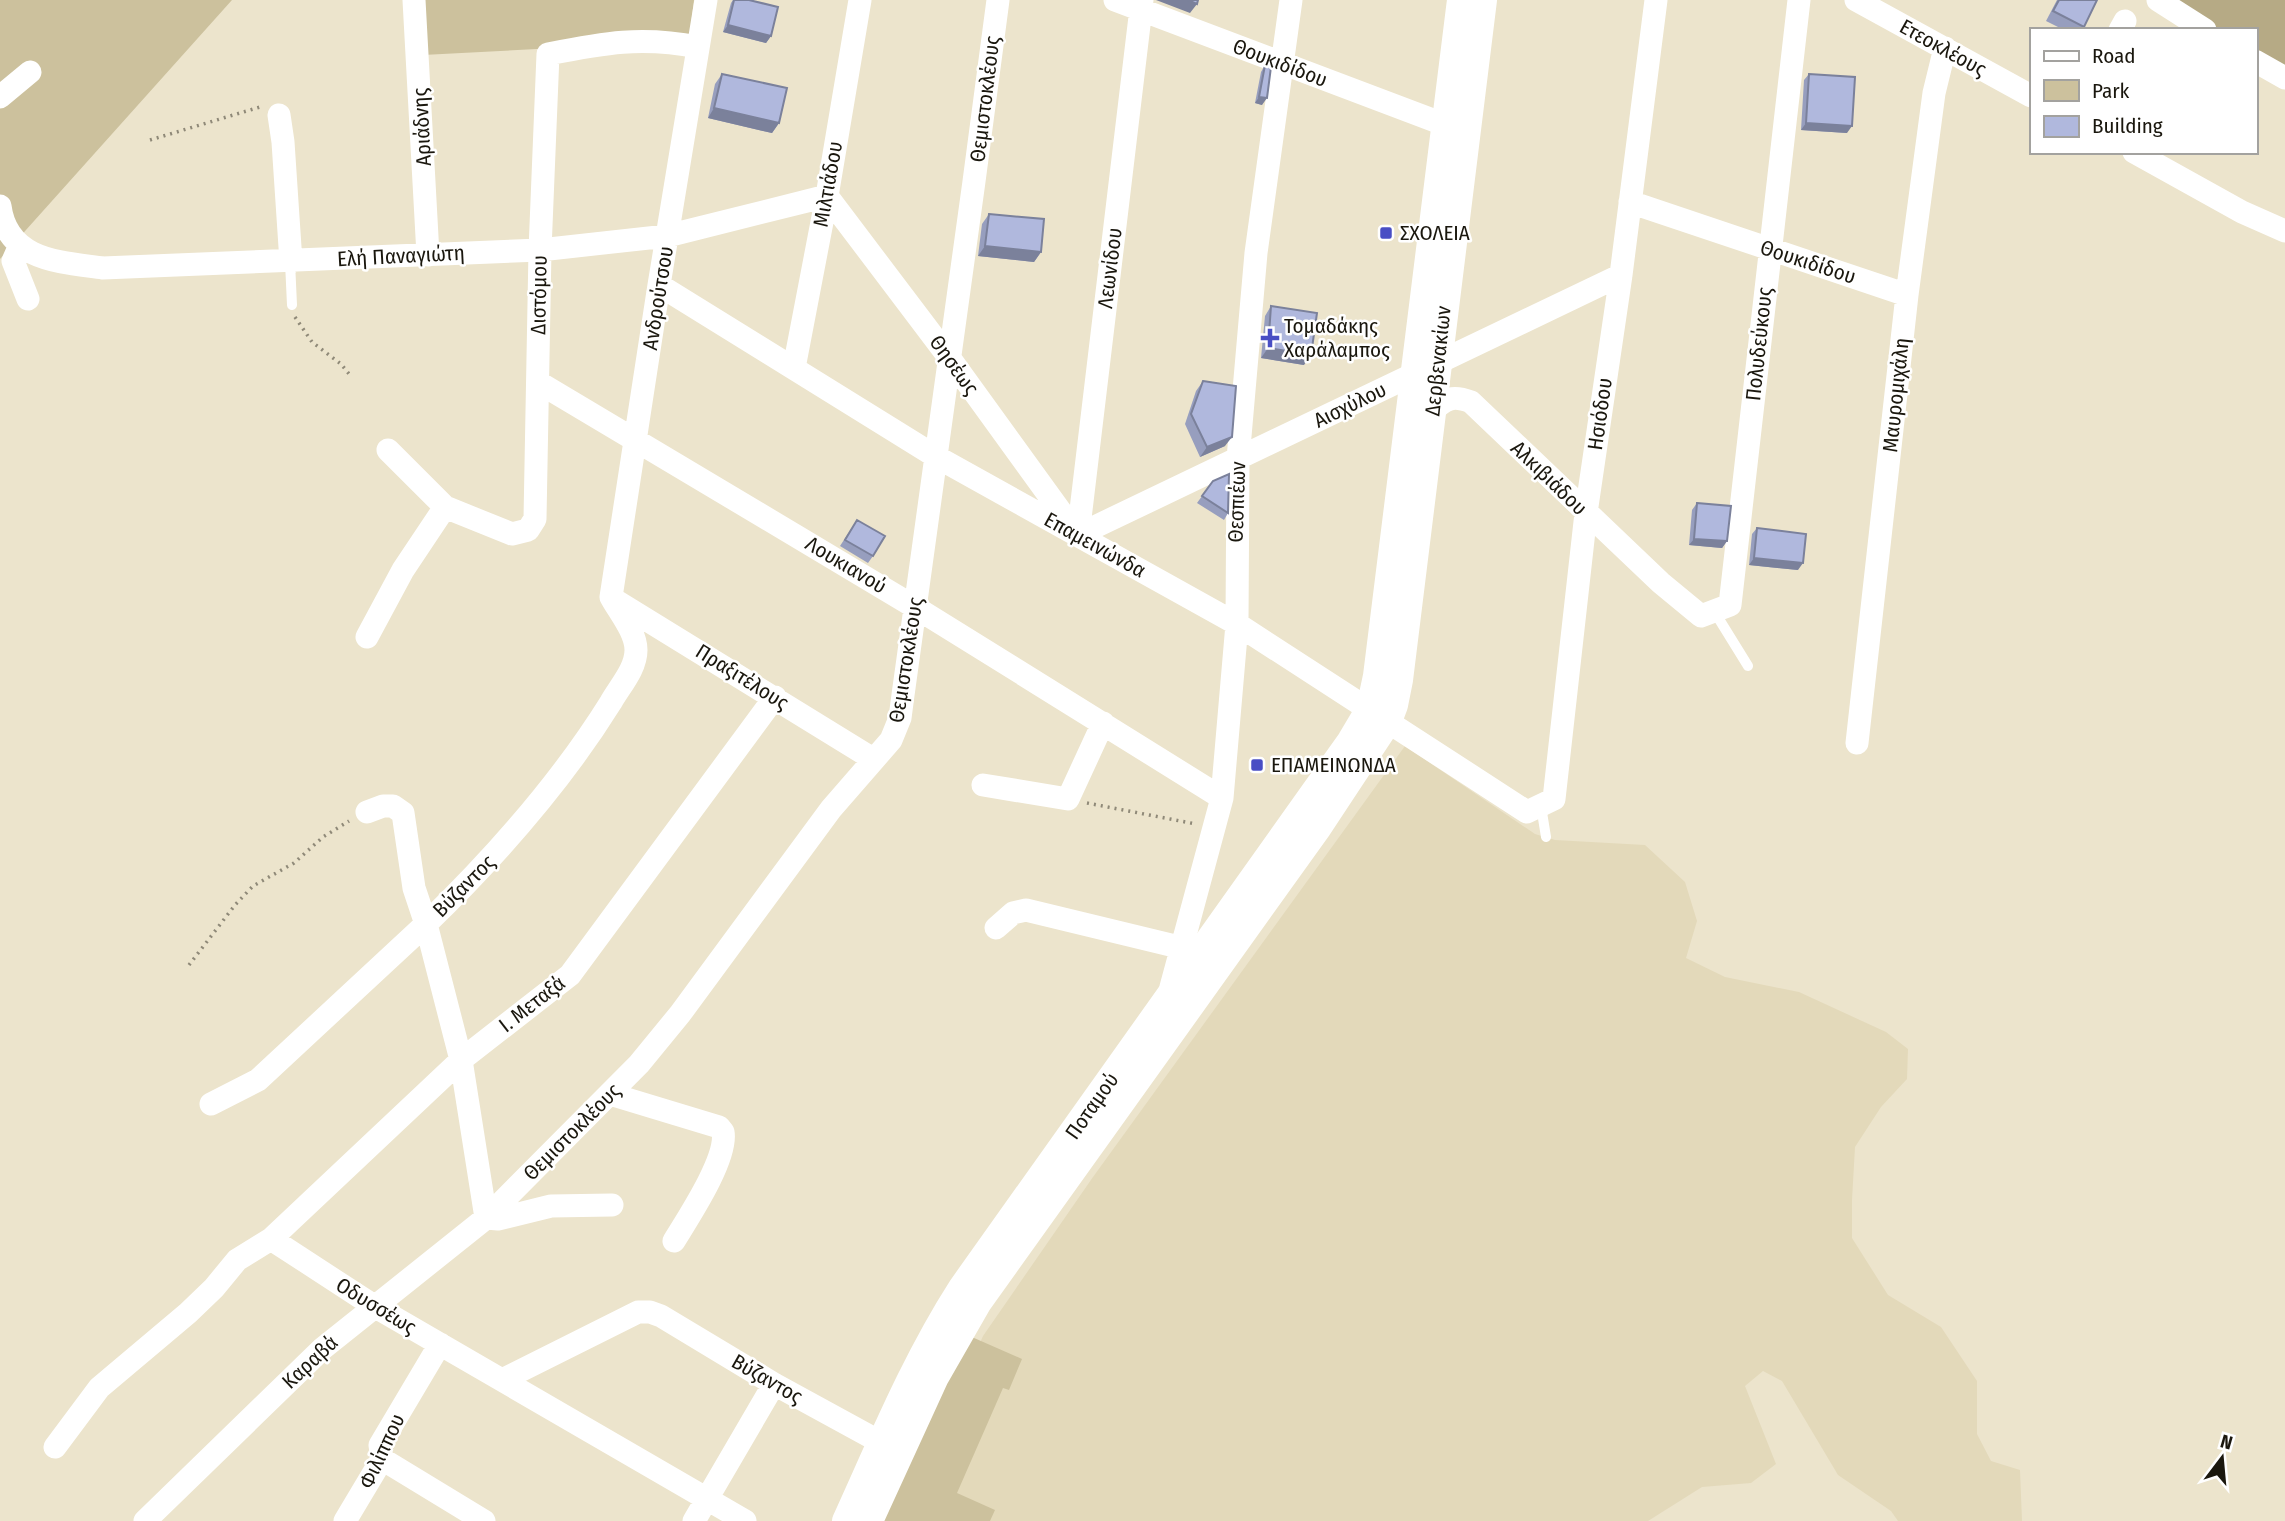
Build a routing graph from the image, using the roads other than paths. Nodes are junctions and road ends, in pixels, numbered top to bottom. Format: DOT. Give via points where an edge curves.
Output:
graph roads {
  1 [pos="414,0"];
  2 [pos="706,0"];
  3 [pos="860,0"];
  4 [pos="998,0"];
  5 [pos="1115,0"];
  6 [pos="1291,0"];
  7 [pos="1461,0"];
  8 [pos="1483,0"];
  9 [pos="1657,0"];
  10 [pos="1799,0"];
  11 [pos="1856,0"];
  12 [pos="2158,0"];
  13 [pos="1142,5"];
  14 [pos="2202,28"];
  15 [pos="698,47"];
  16 [pos="1945,48"];
  17 [pos="2257,62"];
  18 [pos="1283,64"];
  19 [pos="30,72"];
  20 [pos="2285,78"];
  21 [pos="2030,95"];
  22 [pos="0,97"];
  23 [pos="279,115"];
  24 [pos="1446,125"];
  25 [pos="2138,154"];
  26 [pos="827,197"];
  27 [pos="1630,202"];
  28 [pos="0,206"];
  29 [pos="2285,231"];
  30 [pos="667,236"];
  31 [pos="20,245"];
  32 [pos="1770,249"];
  33 [pos="540,250"];
  34 [pos="428,255"];
  35 [pos="291,262"];
  36 [pos="1621,275"];
  37 [pos="659,285"];
  38 [pos="1907,295"];
  39 [pos="28,299"];
  40 [pos="292,305"];
  41 [pos="951,360"];
  42 [pos="794,368"];
  43 [pos="1425,368"];
  44 [pos="538,382"];
  45 [pos="1432,411"];
  46 [pos="636,439"];
  47 [pos="388,450"];
  48 [pos="935,456"];
  49 [pos="1238,458"];
  50 [pos="445,507"];
  51 [pos="1586,513"];
  52 [pos="1078,535"];
  53 [pos="611,597"];
  54 [pos="915,607"];
  55 [pos="1714,611"];
  56 [pos="1237,624"];
  57 [pos="367,637"];
  58 [pos="1748,666"];
  59 [pos="775,697"];
  60 [pos="1379,715"];
  61 [pos="1103,723"];
  62 [pos="1857,743"];
  63 [pos="873,759"];
  64 [pos="983,785"];
  65 [pos="1222,798"];
  66 [pos="1534,809"];
  67 [pos="367,812"];
  68 [pos="1546,837"];
  69 [pos="426,924"];
  70 [pos="996,929"];
  71 [pos="1183,948"];
  72 [pos="1168,999"];
  73 [pos="461,1060"];
  74 [pos="610,1094"];
  75 [pos="211,1104"];
  76 [pos="612,1205"];
  77 [pos="486,1218"];
  78 [pos="271,1239"];
  79 [pos="674,1241"];
  80 [pos="374,1306"];
  81 [pos="440,1344"];
  82 [pos="502,1380"];
  83 [pos="774,1384"];
  84 [pos="881,1443"];
  85 [pos="55,1447"];
  86 [pos="382,1459"];
  87 [pos="707,1498"];
  88 [pos="145,1521"];
  89 [pos="345,1521"];
  90 [pos="484,1521"];
  91 [pos="694,1521"];
  92 [pos="745,1521"];
  93 [pos="846,1521"];
  94 [pos="869,1521"];
  1 -- 34 [label="street, Αριάδνης"];
  2 -- 15 [label="street, Ανδρούτσου"];
  3 -- 26 [label="street, Μιλτιάδου"];
  4 -- 41 [label="street, Θεμιστοκλέους"];
  5 -- 13 [label="street, Θουκιδίδου"];
  6 -- 18 [label="street, Θεσπιέων"];
  7 -- 24 [label="street, Δερβενακίων"];
  8 -- 43 [label="street, Δερβενακίων"];
  9 -- 27 [label="street, Ησιόδου"];
  10 -- 32 [label="street, Πολυδεύκους"];
  11 -- 16 [label="street, Ετεοκλέους"];
  12 -- 14 [label="street"];
  13 -- 18 [label="street, Θουκιδίδου"];
  13 -- 52 [label="street, Λεωνίδου"];
  15 -- 30 [label="street, Ανδρούτσου"];
  15 -- 33 [label="street, Διστόμου" via="658,40 623,41 548,54"];
  16 -- 21 [label="street, Ετεοκλέους"];
  16 -- 38 [label="street, Μαυρομιχάλη" via="1934,93"];
  17 -- 20 [label="street"];
  18 -- 24 [label="street, Θουκιδίδου"];
  18 -- 49 [label="street, Θεσπιέων" via="1256,253"];
  19 -- 22 [label="street"];
  23 -- 35 [label="street"];
  24 -- 43 [label="street, Δερβενακίων"];
  25 -- 29 [label="street"];
  26 -- 30 [label="street, Ελή Παναγιώτη"];
  26 -- 41 [label="street, Θησέως"];
  26 -- 42 [label="street, Μιλτιάδου"];
  27 -- 32 [label="street, Θουκιδίδου"];
  27 -- 36 [label="street, Ησιόδου"];
  28 -- 31 [label="street" via="15,243"];
  30 -- 33 [label="street, Ελή Παναγιώτη"];
  30 -- 37 [label="street, Ανδρούτσου"];
  31 -- 35 [label="street, Ελή Παναγιώτη" via="48,261 103,268"];
  31 -- 39 [label="street" via="13,261"];
  32 -- 38 [label="street, Θουκιδίδου"];
  32 -- 55 [label="street, Πολυδεύκους" via="1730,605"];
  33 -- 34 [label="street, Ελή Παναγιώτη"];
  33 -- 44 [label="street, Διστόμου"];
  34 -- 35 [label="street, Ελή Παναγιώτη"];
  35 -- 40 [label="lane"];
  36 -- 43 [label="street, Αισχύλου"];
  36 -- 51 [label="street, Ησιόδου"];
  37 -- 42 [label="street, Επαμεινώνδα"];
  37 -- 46 [label="street, Ανδρούτσου"];
  38 -- 62 [label="street, Μαυρομιχάλη"];
  41 -- 48 [label="street, Θεμιστοκλέους"];
  41 -- 52 [label="street, Θησέως"];
  42 -- 48 [label="street, Επαμεινώνδα"];
  43 -- 45 [label="street, Δερβενακίων"];
  43 -- 49 [label="street, Αισχύλου"];
  43 -- 60 [label="street, Δερβενακίων" via="1377,676"];
  44 -- 46 [label="street, Λουκιανού"];
  44 -- 50 [label="street, Διστόμου" via="535,521 525,532 508,533"];
  45 -- 51 [label="street, Αλκιβιάδου" via="1445,399 1457,396 1471,402"];
  45 -- 60 [label="street, Δερβενακίων" via="1399,680 1394,705"];
  46 -- 53 [label="street, Ανδρούτσου"];
  46 -- 54 [label="street, Λουκιανού"];
  47 -- 50 [label="street"];
  48 -- 52 [label="street, Επαμεινώνδα"];
  48 -- 54 [label="street, Θεμιστοκλέους"];
  49 -- 52 [label="street, Αισχύλου"];
  49 -- 56 [label="street, Θεσπιέων"];
  50 -- 57 [label="street" via="403,570"];
  51 -- 55 [label="street, Αλκιβιάδου" via="1701,616"];
  51 -- 66 [label="street, Ησιόδου" via="1554,799"];
  52 -- 56 [label="street, Επαμεινώνδα"];
  53 -- 59 [label="street, Πραξιτέλους"];
  53 -- 69 [label="street, Βύζαντος" via="635,639 632,667 584,744 498,852"];
  54 -- 61 [label="street, Λουκιανού"];
  54 -- 63 [label="street, Θεμιστοκλέους" via="900,718 891,740"];
  55 -- 58 [label="lane"];
  56 -- 60 [label="street, Επαμεινώνδα"];
  56 -- 65 [label="street, Θεσπιέων"];
  59 -- 63 [label="street, Πραξιτέλους"];
  59 -- 73 [label="street, Ι. Μεταξά" via="570,975"];
  60 -- 66 [label="street, Επαμεινώνδα"];
  60 -- 72 [label="street, Ποταμού" via="1351,741"];
  60 -- 94 [label="street, Ποταμού" via="1318,827 978,1302 935,1377"];
  61 -- 64 [label="street" via="1068,799"];
  61 -- 65 [label="street, Λουκιανού"];
  63 -- 74 [label="street, Θεμιστοκλέους" via="668,1030"];
  65 -- 71 [label="street, Θεσπιέων"];
  66 -- 68 [label="lane"];
  67 -- 69 [label="street" via="393,806 403,813 414,888"];
  69 -- 73 [label="street, Βύζαντος"];
  69 -- 75 [label="street" via="258,1080"];
  70 -- 71 [label="street" via="1013,913 1026,910"];
  71 -- 72 [label="street, Θεσπιέων"];
  72 -- 84 [label="street, Ποταμού" via="955,1299"];
  73 -- 77 [label="street, Βύζαντος"];
  73 -- 78 [label="street, Ι. Μεταξά"];
  74 -- 77 [label="street, Θεμιστοκλέους"];
  74 -- 79 [label="street" via="723,1132 722,1154"];
  76 -- 77 [label="street" via="551,1206"];
  77 -- 80 [label="street, Καραβά"];
  78 -- 80 [label="street, Οδυσσέως"];
  78 -- 85 [label="street" via="237,1260 188,1313 99,1388"];
  80 -- 81 [label="street, Οδυσσέως"];
  80 -- 88 [label="street, Καραβά" via="322,1349"];
  81 -- 82 [label="street, Οδυσσέως"];
  81 -- 86 [label="street, Φιλίππου" via="380,1445"];
  82 -- 83 [label="street, Βύζαντος" via="638,1312 650,1312"];
  82 -- 87 [label="street, Οδυσσέως"];
  83 -- 84 [label="street, Βύζαντος"];
  83 -- 87 [label="street"];
  84 -- 93 [label="street, Ποταμού"];
  86 -- 89 [label="street, Φιλίππου"];
  86 -- 90 [label="street"];
  87 -- 91 [label="street"];
  87 -- 92 [label="street, Οδυσσέως"];
}
